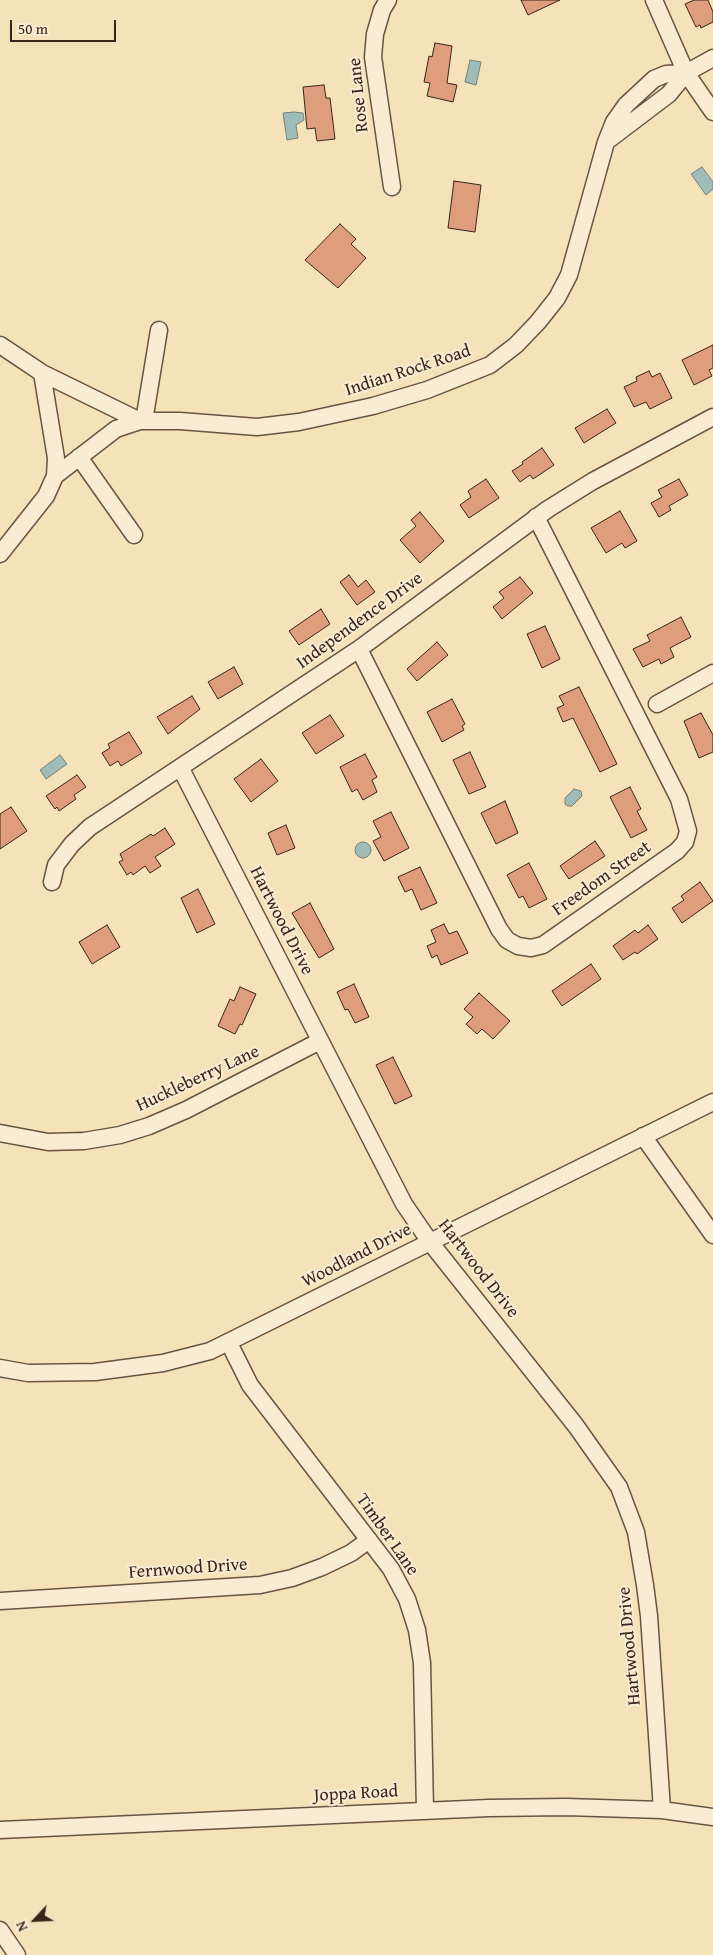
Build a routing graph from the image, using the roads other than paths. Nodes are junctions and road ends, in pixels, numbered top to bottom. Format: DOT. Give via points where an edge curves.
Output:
graph roads {
  1 [pos="388,0"];
  2 [pos="654,0"];
  3 [pos="713,58"];
  4 [pos="686,73"];
  5 [pos="713,112"];
  6 [pos="392,187"];
  7 [pos="159,330"];
  8 [pos="0,345"];
  9 [pos="42,373"];
  10 [pos="713,417"];
  11 [pos="142,421"];
  12 [pos="79,457"];
  13 [pos="55,476"];
  14 [pos="536,517"];
  15 [pos="134,535"];
  16 [pos="0,554"];
  17 [pos="359,649"];
  18 [pos="713,673"];
  19 [pos="658,704"];
  20 [pos="181,769"];
  21 [pos="52,882"];
  22 [pos="320,1041"];
  23 [pos="713,1102"];
  24 [pos="0,1133"];
  25 [pos="643,1136"];
  26 [pos="713,1235"];
  27 [pos="430,1242"];
  28 [pos="229,1343"];
  29 [pos="0,1368"];
  30 [pos="369,1540"];
  31 [pos="0,1601"];
  32 [pos="662,1810"];
  33 [pos="425,1811"];
  34 [pos="713,1817"];
  35 [pos="0,1830"];
  36 [pos="0,1930"];
  37 [pos="17,1955"];
  1 -- 6 [label="street, Rose Lane" via="382,10 373,58"];
  2 -- 4 [label="street"];
  3 -- 4 [label="street"];
  4 -- 5 [label="street"];
  4 -- 11 [label="street, Indian Rock Road" via="666,74 641,89 614,122 570,275 538,322 490,365 427,390 299,422 257,427"];
  7 -- 11 [label="street"];
  8 -- 9 [label="street, Indian Rock Road"];
  9 -- 11 [label="street, Indian Rock Road"];
  9 -- 13 [label="street, Indian Rock Road" via="56,458"];
  10 -- 14 [label="street, Independence Drive" via="592,481"];
  11 -- 12 [label="street, Indian Rock Road" via="116,429"];
  12 -- 13 [label="street, Indian Rock Road"];
  12 -- 15 [label="street"];
  13 -- 16 [label="street, Indian Rock Road" via="46,496"];
  14 -- 17 [label="street, Independence Drive"];
  14 -- 17 [label="street, Freedom Street" via="678,799 688,831 685,842 677,851 542,945 531,948 507,940"];
  17 -- 20 [label="street, Independence Drive"];
  18 -- 19 [label="street"];
  20 -- 21 [label="street, Independence Drive" via="90,827 56,865"];
  20 -- 22 [label="street, Hartwood Drive"];
  22 -- 24 [label="street, Huckleberry Lane" via="186,1110 120,1135 48,1142"];
  22 -- 27 [label="street, Hartwood Drive" via="404,1204"];
  23 -- 25 [label="street, Woodland Drive"];
  25 -- 26 [label="street"];
  25 -- 27 [label="street, Woodland Drive"];
  27 -- 28 [label="street, Woodland Drive"];
  27 -- 32 [label="street, Hartwood Drive" via="591,1446 619,1487 629,1510 641,1558 649,1616"];
  28 -- 29 [label="street, Woodland Drive" via="172,1361 95,1372 36,1373"];
  28 -- 30 [label="street, Timber Lane" via="250,1385"];
  30 -- 31 [label="street, Fernwood Drive" via="322,1567 260,1585"];
  30 -- 33 [label="street, Timber Lane" via="391,1569 407,1599 417,1630 422,1663"];
  32 -- 33 [label="street, Joppa Road" via="566,1807"];
  32 -- 34 [label="street, Joppa Road"];
  33 -- 35 [label="street, Joppa Road"];
  36 -- 37 [label="street"];
}
